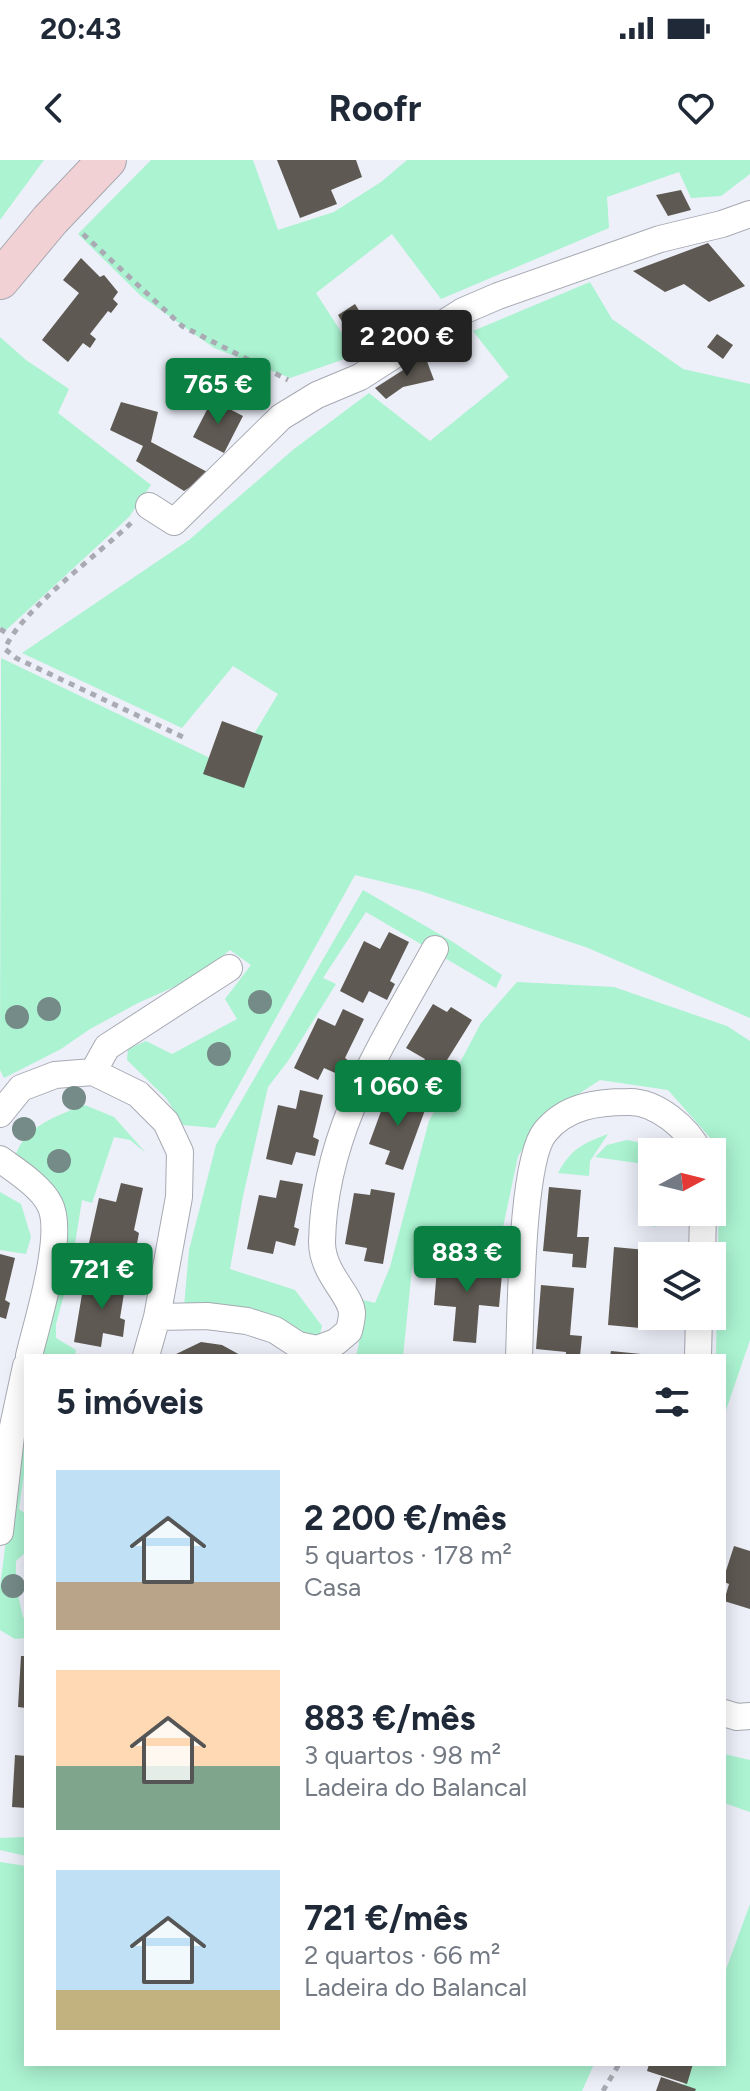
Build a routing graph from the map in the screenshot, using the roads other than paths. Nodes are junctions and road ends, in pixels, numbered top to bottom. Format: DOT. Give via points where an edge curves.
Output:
graph roads {
  1 [pos="107,160"];
  2 [pos="750,214"];
  3 [pos="0,280"];
  4 [pos="149,506"];
  5 [pos="435,949"];
  6 [pos="229,968"];
  7 [pos="93,1072"];
  8 [pos="0,1114"];
  9 [pos="688,1138"];
  10 [pos="0,1159"];
  11 [pos="157,1317"];
  12 [pos="699,1330"];
  13 [pos="29,1354"];
  14 [pos="147,1354"];
  15 [pos="519,1354"];
  16 [pos="698,1354"];
  17 [pos="24,1375"];
  18 [pos="0,1532"];
  19 [pos="726,1714"];
  20 [pos="750,1716"];
  1 -- 3 [label="main road"];
  2 -- 4 [label="street" via="660,239 463,311 360,377 281,417 174,522"];
  5 -- 11 [label="street" via="358,1087 337,1145 322,1257 352,1310 349,1331 317,1349 247,1321"];
  6 -- 7 [label="street" via="107,1047"];
  7 -- 8 [label="street" via="55,1075 21,1088"];
  7 -- 11 [label="street" via="138,1094 166,1122 180,1152 179,1197"];
  9 -- 15 [label="street" via="669,1115 636,1102 600,1102 572,1110 543,1133 529,1180"];
  10 -- 13 [label="street" via="24,1175 50,1205 56,1237"];
  11 -- 14 [label="street"];
  12 -- 16 [label="street"];
  17 -- 18 [label="street"];
  19 -- 20 [label="street"];
}
